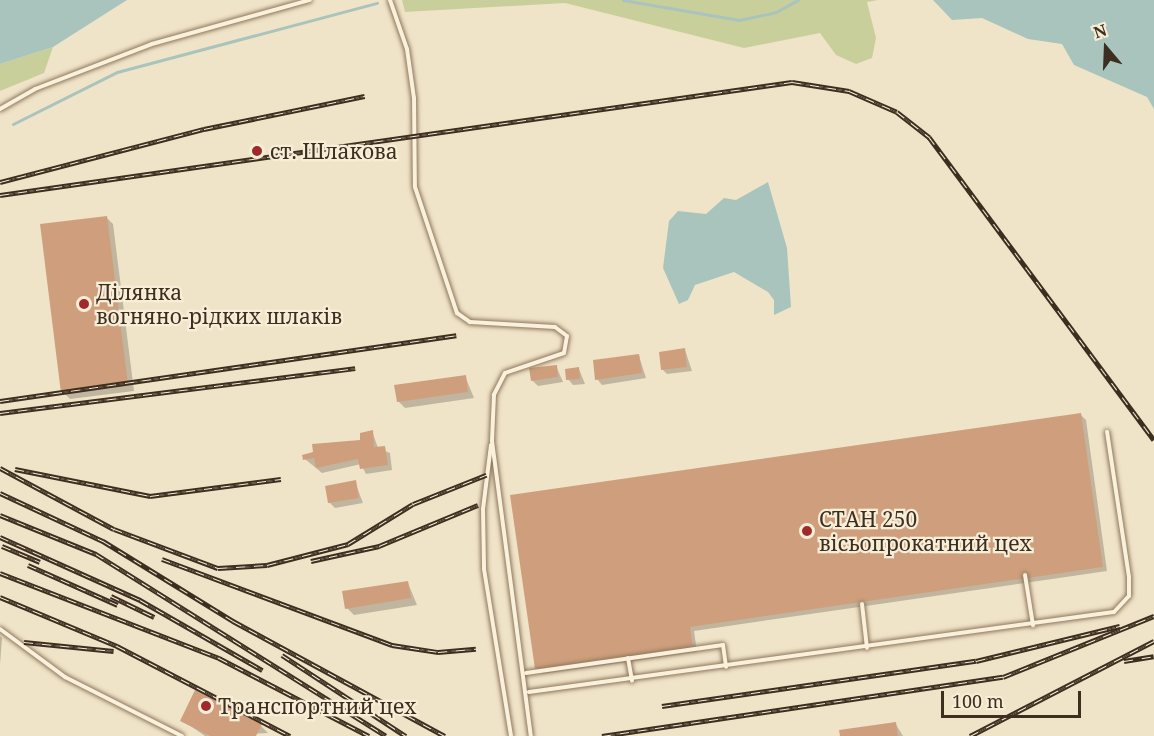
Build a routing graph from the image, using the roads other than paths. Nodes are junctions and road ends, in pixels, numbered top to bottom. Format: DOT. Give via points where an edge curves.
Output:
graph roads {
  1 [pos="310,0"];
  2 [pos="390,0"];
  3 [pos="0,110"];
  4 [pos="1107,432"];
  5 [pos="492,441"];
  6 [pos="1025,575"];
  7 [pos="862,604"];
  8 [pos="1033,625"];
  9 [pos="0,629"];
  10 [pos="867,648"];
  11 [pos="628,658"];
  12 [pos="726,667"];
  13 [pos="526,673"];
  14 [pos="632,681"];
  15 [pos="529,692"];
  16 [pos="182,736"];
  17 [pos="511,736"];
  18 [pos="531,736"];
  1 -- 3 [label="lane" via="152,44 35,89"];
  2 -- 5 [label="lane" via="407,49 414,98 415,187 457,313 470,322 555,327 567,336 559,357 521,365 498,383"];
  4 -- 8 [label="lane" via="1129,596 1114,612"];
  5 -- 13 [label="lane"];
  5 -- 17 [label="lane" via="483,508 484,569"];
  6 -- 8 [label="lane"];
  7 -- 10 [label="lane"];
  8 -- 10 [label="lane"];
  9 -- 16 [label="lane" via="65,677"];
  10 -- 12 [label="lane"];
  11 -- 12 [label="lane" via="723,645"];
  11 -- 13 [label="lane"];
  11 -- 14 [label="lane"];
  12 -- 14 [label="lane"];
  13 -- 15 [label="lane"];
  14 -- 15 [label="lane"];
  15 -- 18 [label="lane"];
}
